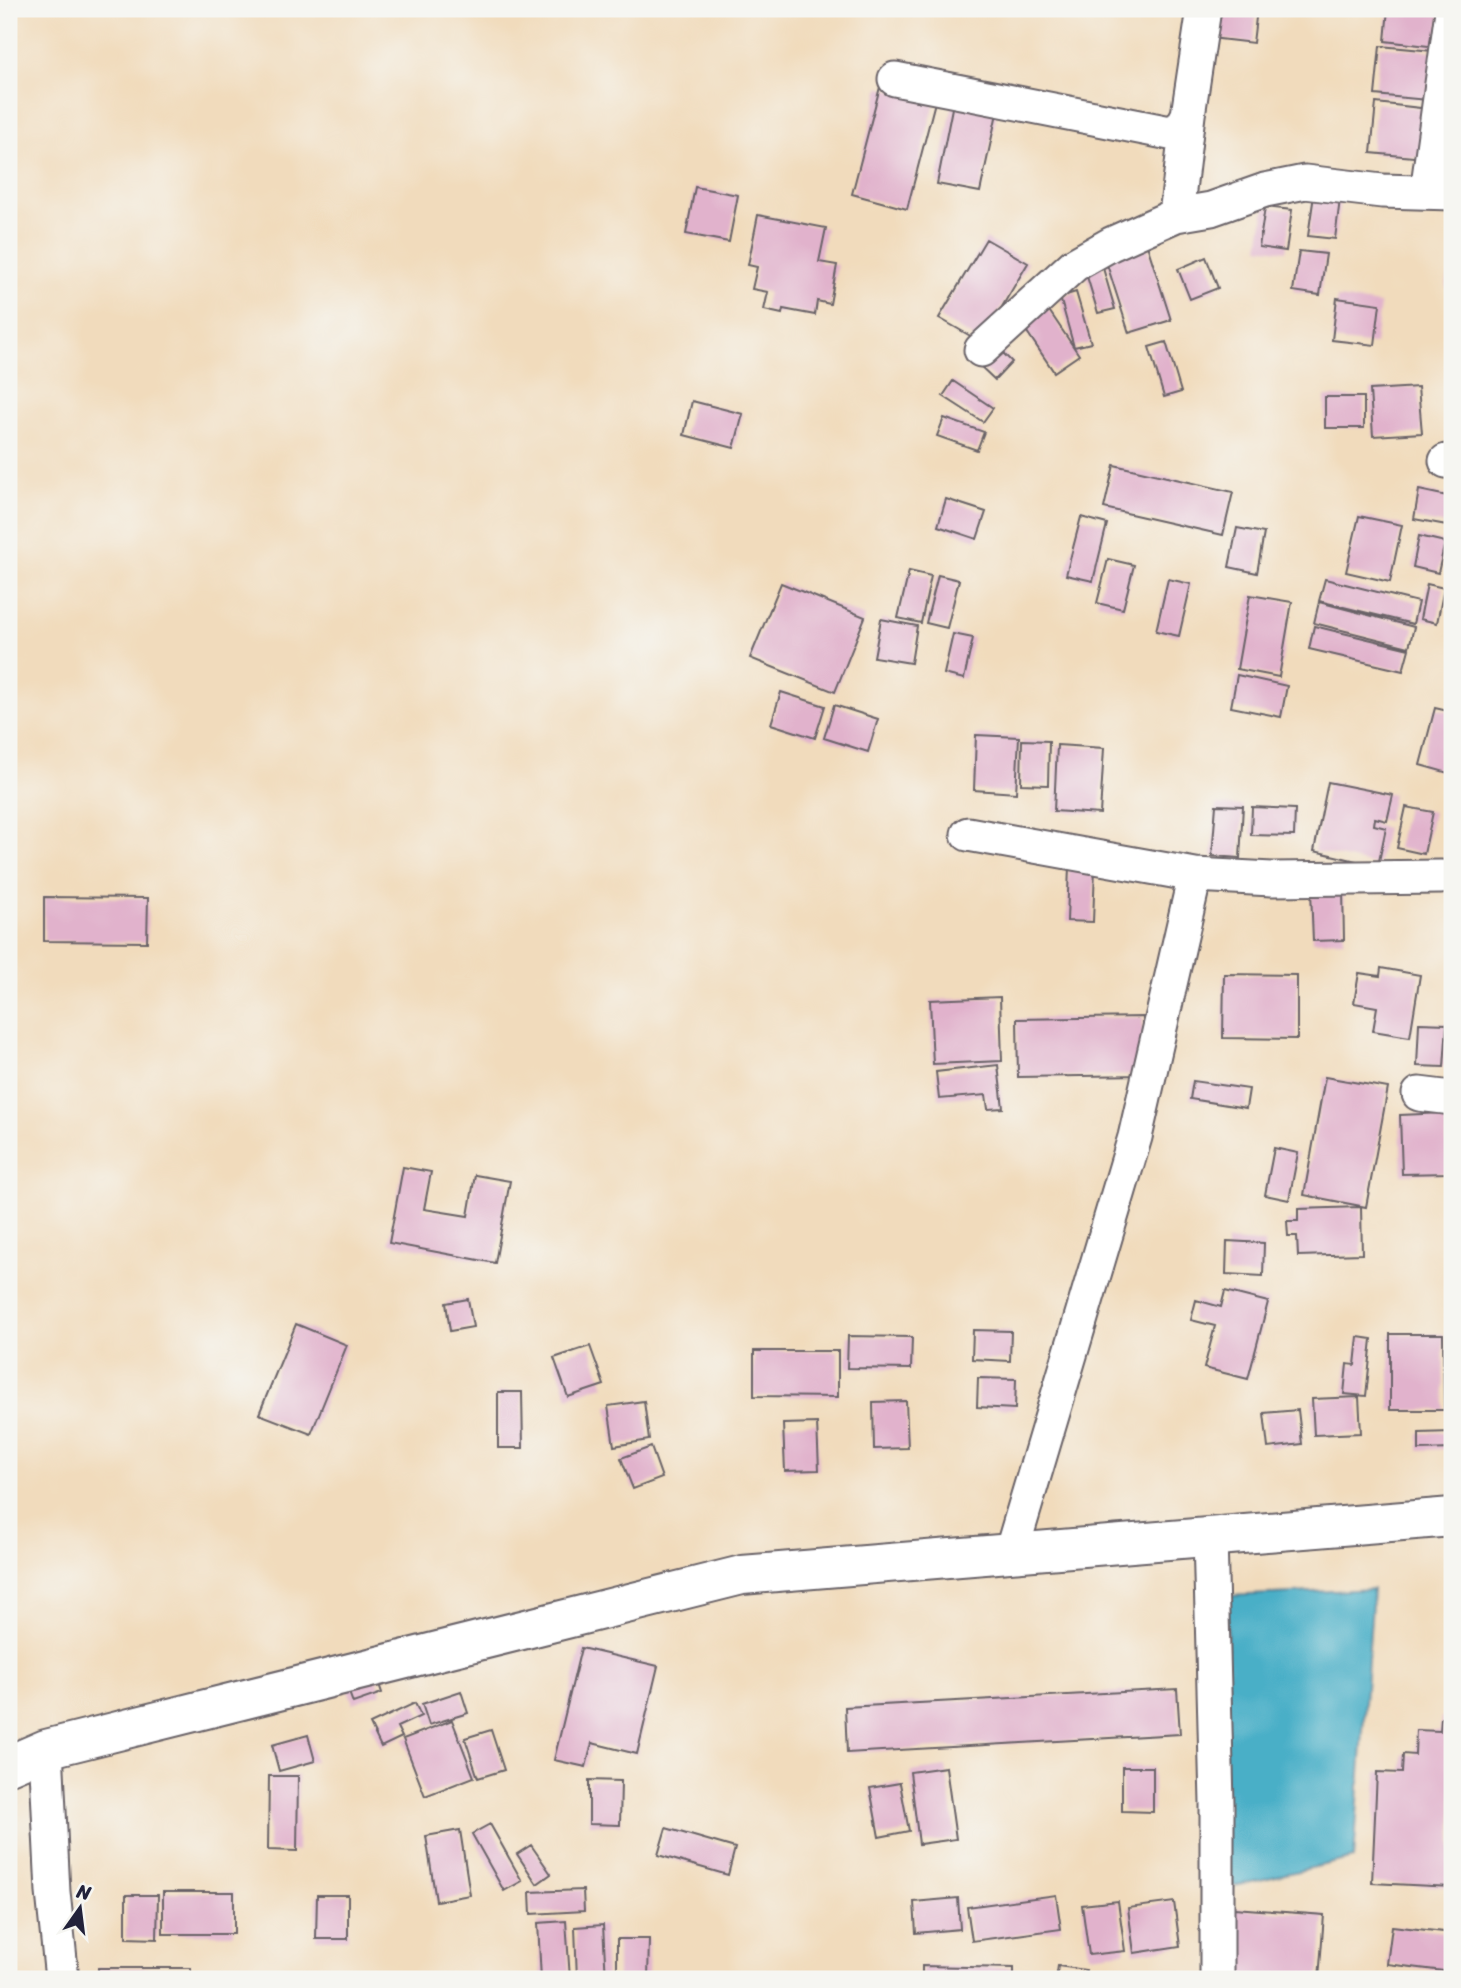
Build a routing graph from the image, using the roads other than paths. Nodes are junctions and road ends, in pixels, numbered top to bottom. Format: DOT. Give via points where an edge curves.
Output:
graph roads {
  1 [pos="1204,9"];
  2 [pos="1452,11"];
  3 [pos="895,79"];
  4 [pos="1188,115"];
  5 [pos="1440,193"];
  6 [pos="1176,215"];
  7 [pos="981,350"];
  8 [pos="968,834"];
  9 [pos="1195,875"];
  10 [pos="1441,877"];
  11 [pos="1419,1094"];
  12 [pos="1452,1098"];
  13 [pos="1452,1517"];
  14 [pos="1210,1537"];
  15 [pos="1011,1553"];
  16 [pos="46,1749"];
  17 [pos="9,1765"];
  18 [pos="62,1979"];
  19 [pos="1217,1979"];
  1 -- 4 [label="street"];
  2 -- 5 [label="street"];
  3 -- 4 [label="street" via="1170,133 1181,128"];
  4 -- 6 [label="street"];
  5 -- 6 [label="street" via="1306,181"];
  6 -- 7 [label="street" via="1074,265"];
  8 -- 9 [label="street"];
  9 -- 10 [label="street"];
  9 -- 15 [label="street" via="1135,1137"];
  11 -- 12 [label="street"];
  13 -- 14 [label="highway"];
  14 -- 15 [label="highway"];
  14 -- 19 [label="street"];
  15 -- 16 [label="highway" via="742,1575"];
  16 -- 17 [label="highway"];
  16 -- 18 [label="street"];
}
